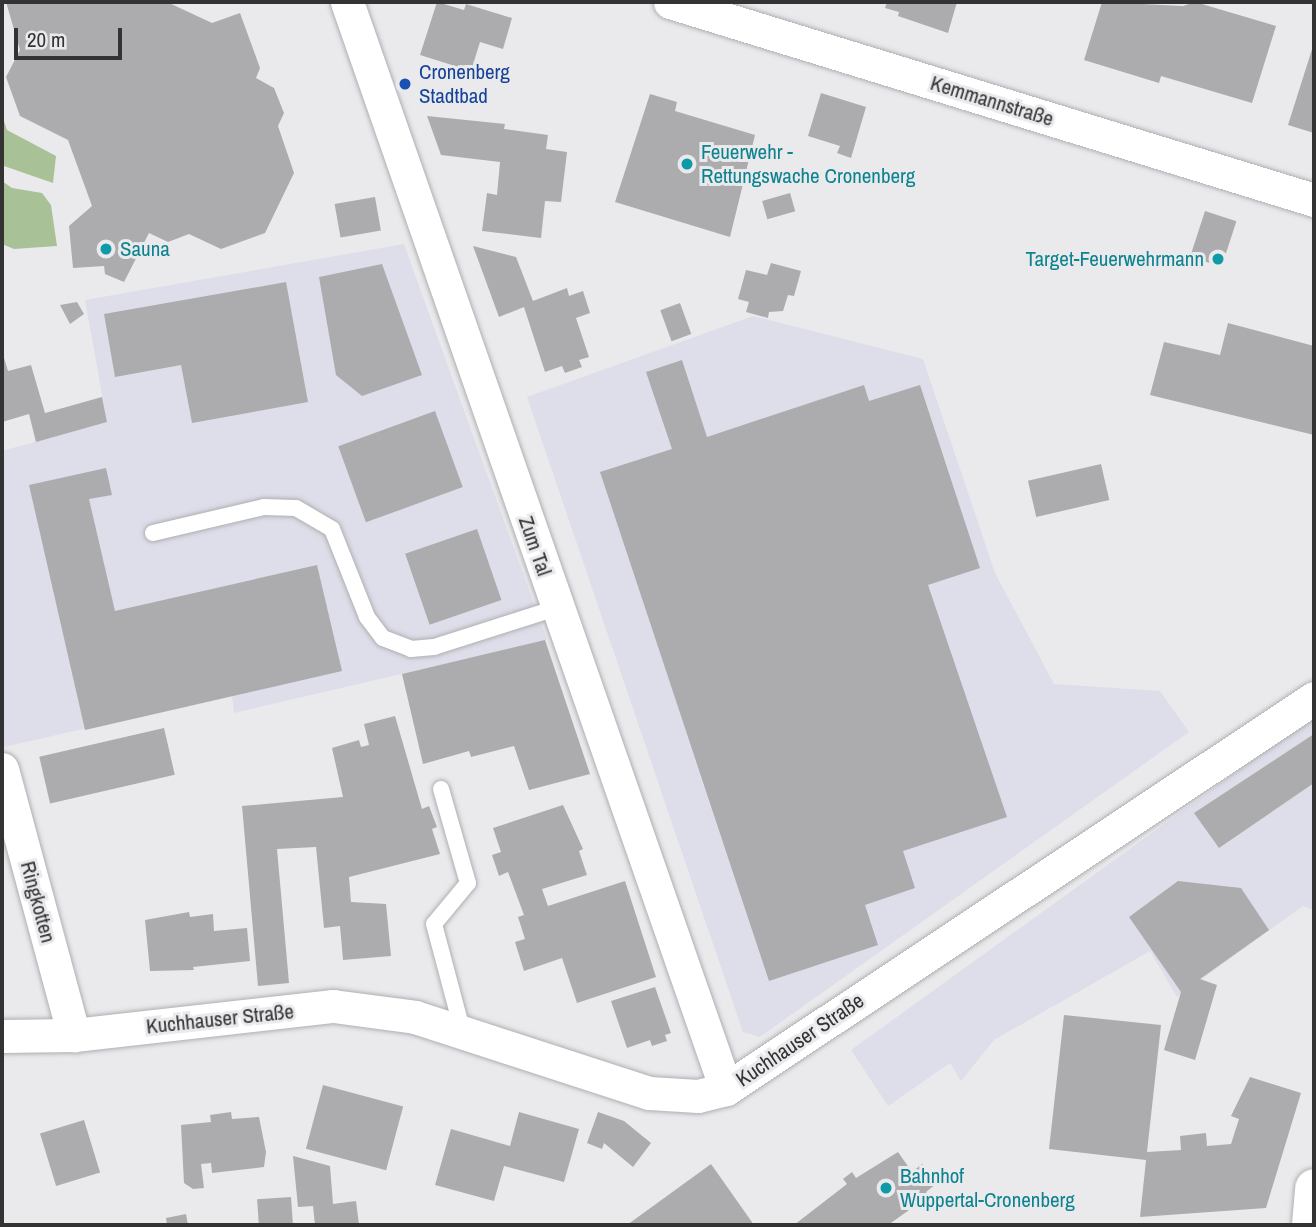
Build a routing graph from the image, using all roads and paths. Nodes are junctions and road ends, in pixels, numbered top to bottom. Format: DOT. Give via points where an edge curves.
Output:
graph roads {
  1 [pos="347,2"];
  2 [pos="670,2"];
  3 [pos="1314,200"];
  4 [pos="153,533"];
  5 [pos="556,608"];
  6 [pos="1314,698"];
  7 [pos="2,769"];
  8 [pos="440,789"];
  9 [pos="463,1033"];
  10 [pos="74,1035"];
  11 [pos="2,1036"];
  12 [pos="726,1089"];
  13 [pos="1314,1188"];
  14 [pos="1311,1225"];
  1 -- 5 [label="street, Zum Tal"];
  2 -- 3 [label="street, Kemmannstraße"];
  4 -- 5 [label="lane" via="264,508 296,508 332,529 367,617 383,638 411,649 434,647"];
  5 -- 12 [label="street, Zum Tal"];
  6 -- 12 [label="street, Kuchhauser Straße"];
  7 -- 10 [label="street, Ringkotten"];
  8 -- 9 [label="lane" via="468,883 434,924"];
  9 -- 10 [label="street, Kuchhauser Straße" via="415,1017 333,1006"];
  9 -- 12 [label="street, Kuchhauser Straße" via="649,1093 698,1096"];
  10 -- 11 [label="street, Kuchhauser Straße"];
  13 -- 14 [label="street"];
}
